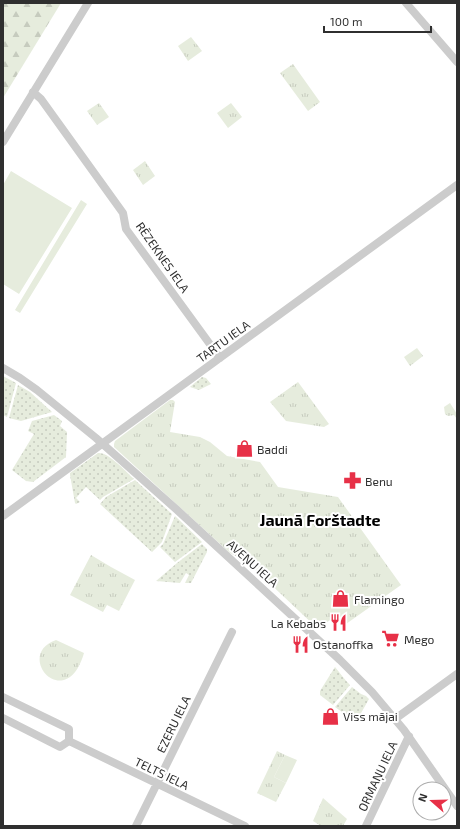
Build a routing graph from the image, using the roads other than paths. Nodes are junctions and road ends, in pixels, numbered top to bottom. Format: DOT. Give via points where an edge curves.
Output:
graph roads {
  1 [pos="88,3"];
  2 [pos="406,3"];
  3 [pos="457,62"];
  4 [pos="33,92"];
  5 [pos="3,142"];
  6 [pos="457,185"];
  7 [pos="220,358"];
  8 [pos="3,368"];
  9 [pos="102,444"];
  10 [pos="3,516"];
  11 [pos="232,632"];
  12 [pos="457,674"];
  13 [pos="3,697"];
  14 [pos="3,718"];
  15 [pos="396,719"];
  16 [pos="409,736"];
  17 [pos="69,741"];
  18 [pos="157,783"];
  19 [pos="457,806"];
  20 [pos="136,826"];
  21 [pos="246,826"];
  22 [pos="366,826"];
  1 -- 4 [label="street"];
  2 -- 3 [label="street"];
  4 -- 5 [label="street"];
  4 -- 7 [label="street, RĒZEKNES IELA" via="41,99 123,213 126,229"];
  6 -- 7 [label="street, TARTU IELA"];
  7 -- 9 [label="street, TARTU IELA"];
  8 -- 9 [label="street, AVEŅU IELA" via="37,390"];
  9 -- 10 [label="street, TARTU IELA"];
  9 -- 15 [label="street, AVEŅU IELA" via="340,660"];
  11 -- 18 [label="street, EZERU IELA"];
  12 -- 15 [label="street"];
  13 -- 17 [label="street" via="69,729"];
  14 -- 17 [label="street" via="60,747"];
  15 -- 16 [label="street, AVEŅU IELA"];
  16 -- 19 [label="street, AVEŅU IELA"];
  16 -- 22 [label="street, ORMAŅU IELA"];
  17 -- 18 [label="street, TELTS IELA"];
  18 -- 20 [label="street, EZERU IELA"];
  18 -- 21 [label="street, TELTS IELA"];
}
